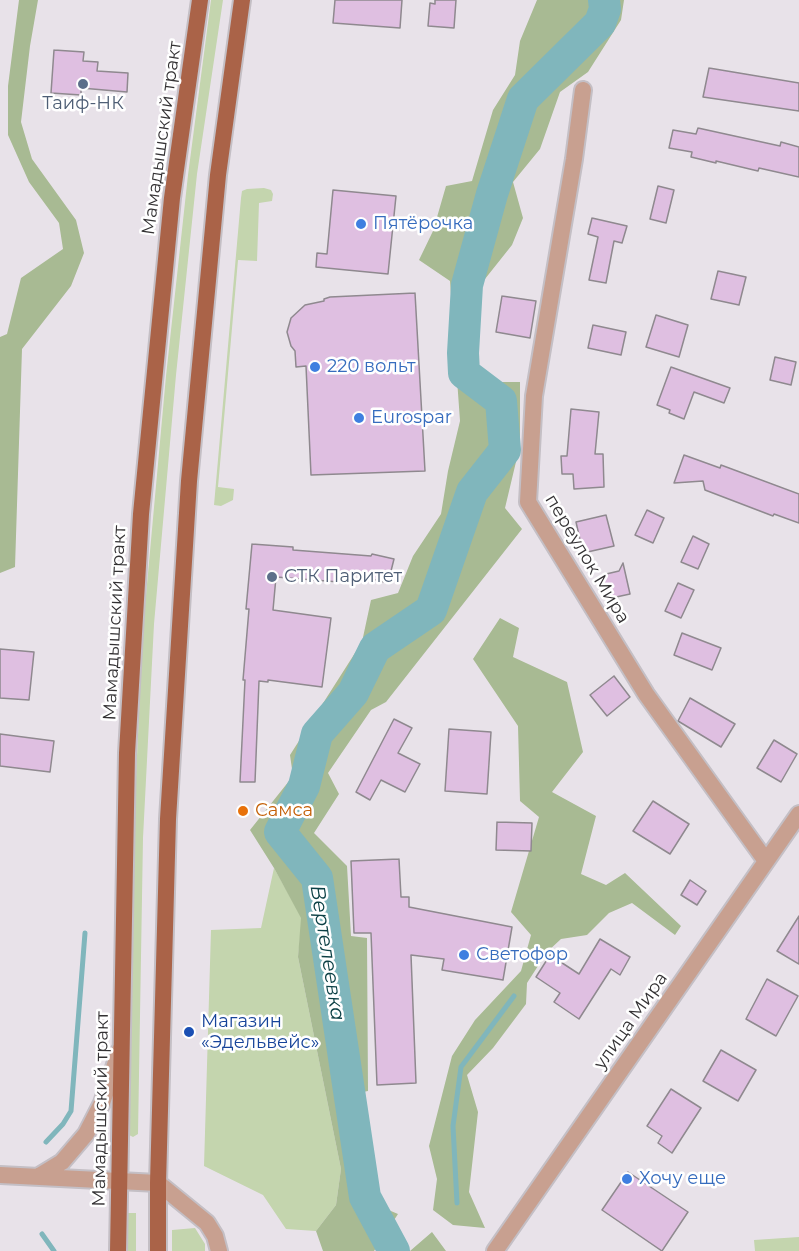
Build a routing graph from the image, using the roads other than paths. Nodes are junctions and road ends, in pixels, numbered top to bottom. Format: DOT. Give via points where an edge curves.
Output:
graph roads {
  1 [pos="200,0"];
  2 [pos="242,0"];
  3 [pos="583,90"];
  4 [pos="799,814"];
  5 [pos="766,861"];
  6 [pos="121,1048"];
  7 [pos="0,1175"];
  8 [pos="39,1176"];
  9 [pos="118,1180"];
  10 [pos="158,1183"];
  11 [pos="118,1251"];
  12 [pos="158,1251"];
  13 [pos="219,1251"];
  14 [pos="495,1251"];
  1 -- 6 [label="main road, Мамадышский тракт" via="172,198 141,514 127,753"];
  2 -- 10 [label="main road" via="218,175 189,481 168,819"];
  3 -- 5 [label="street, переулок Мира" via="534,396 528,502 646,694"];
  4 -- 5 [label="street, улица Мира"];
  5 -- 14 [label="street, улица Мира"];
  6 -- 8 [label="street" via="102,1103 86,1134 62,1162"];
  6 -- 9 [label="main road, Мамадышский тракт"];
  7 -- 8 [label="street"];
  8 -- 9 [label="street"];
  9 -- 10 [label="street"];
  9 -- 11 [label="main road, Мамадышский тракт"];
  10 -- 12 [label="main road"];
  10 -- 13 [label="street" via="207,1223"];
}
